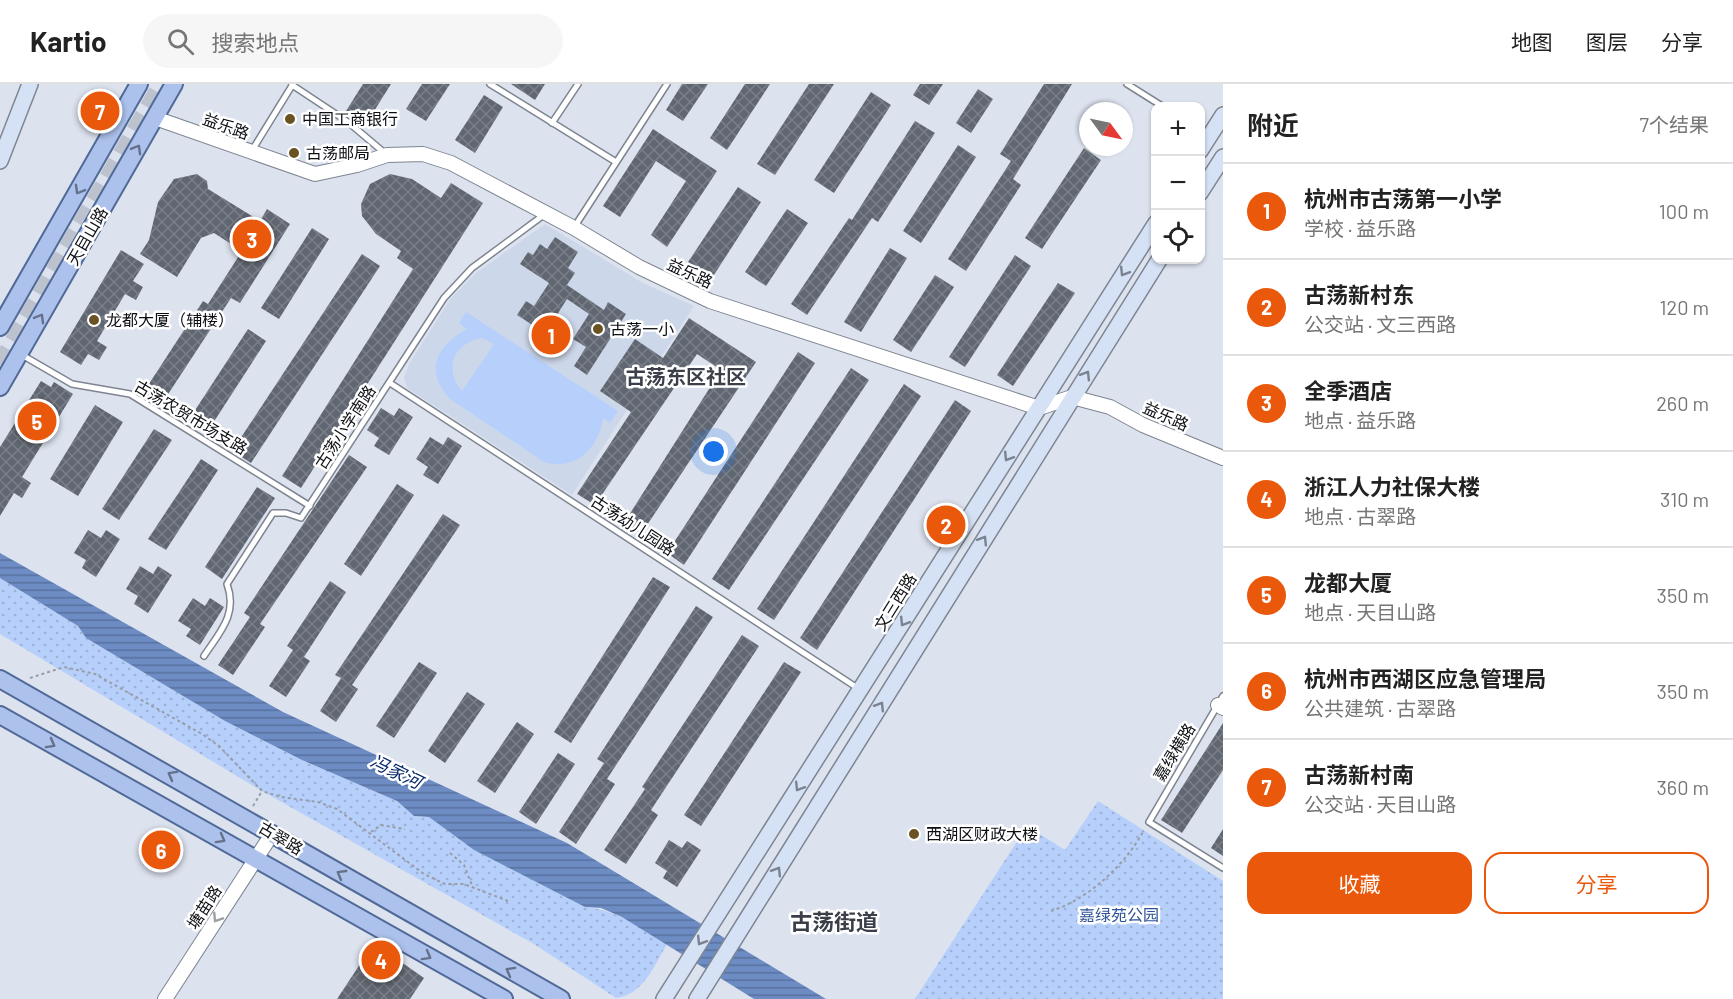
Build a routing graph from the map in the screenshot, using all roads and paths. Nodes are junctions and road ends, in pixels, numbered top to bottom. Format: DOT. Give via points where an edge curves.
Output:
graph roads {
  1 [pos="30,84"];
  2 [pos="139,84"];
  3 [pos="174,84"];
  4 [pos="490,84"];
  5 [pos="578,84"];
  6 [pos="667,84"];
  7 [pos="1127,84"];
  8 [pos="292,85"];
  9 [pos="1156,102"];
  10 [pos="1223,115"];
  11 [pos="155,118"];
  12 [pos="552,123"];
  13 [pos="1205,134"];
  14 [pos="251,152"];
  15 [pos="387,155"];
  16 [pos="1223,157"];
  17 [pos="0,161"];
  18 [pos="616,162"];
  19 [pos="1205,185"];
  20 [pos="544,214"];
  21 [pos="574,228"];
  22 [pos="1151,229"];
  23 [pos="1156,264"];
  24 [pos="0,327"];
  25 [pos="20,353"];
  26 [pos="390,383"];
  27 [pos="0,387"];
  28 [pos="1072,397"];
  29 [pos="1039,408"];
  30 [pos="1223,458"];
  31 [pos="310,506"];
  32 [pos="204,656"];
  33 [pos="5,681"];
  34 [pos="861,690"];
  35 [pos="1221,703"];
  36 [pos="0,715"];
  37 [pos="262,790"];
  38 [pos="247,817"];
  39 [pos="1149,822"];
  40 [pos="405,829"];
  41 [pos="371,832"];
  42 [pos="272,834"];
  43 [pos="450,853"];
  44 [pos="255,859"];
  45 [pos="1223,868"];
  46 [pos="473,888"];
  47 [pos="508,901"];
  48 [pos="1051,910"];
  49 [pos="700,994"];
  50 [pos="165,999"];
  51 [pos="504,999"];
  52 [pos="561,999"];
  53 [pos="664,999"];
  1 -- 17 [label="main road"];
  2 -- 24 [label="main road, 天目山路, one-way"];
  3 -- 11 [label="main road, 天目山路"];
  4 -- 12 [label="lane"];
  5 -- 12 [label="lane"];
  6 -- 18 [label="lane"];
  7 -- 9 [label="lane"];
  8 -- 14 [label="lane"];
  8 -- 15 [label="lane" via="348,122"];
  10 -- 13 [label="main road"];
  11 -- 14 [label="street, 益乐路"];
  25 -- 11 [label="main road, 天目山路, one-way"];
  12 -- 18 [label="lane"];
  14 -- 15 [label="street, 益乐路" via="315,174"];
  15 -- 20 [label="street, 益乐路" via="423,154 451,163"];
  16 -- 19 [label="main road"];
  18 -- 21 [label="lane"];
  20 -- 21 [label="street, 益乐路"];
  20 -- 26 [label="lane, 古荡小学南路" via="472,268 444,298"];
  21 -- 29 [label="street, 益乐路" via="639,267 710,301"];
  22 -- 29 [label="main road, 文三西路, one-way"];
  28 -- 23 [label="main road, one-way"];
  25 -- 27 [label="main road, 天目山路"];
  25 -- 31 [label="lane, 古荡农贸市场支路" via="72,384 130,394"];
  26 -- 31 [label="lane, 古荡小学南路"];
  26 -- 34 [label="lane, 古荡幼儿园路"];
  28 -- 29 [label="street"];
  28 -- 30 [label="street, 益乐路" via="1110,407"];
  49 -- 28 [label="main road, one-way"];
  29 -- 34 [label="main road, 文三西路, one-way"];
  31 -- 32 [label="lane" via="301,518 273,513 227,585 233,599 229,617"];
  33 -- 37 [label="path" via="64,668 95,674 202,734"];
  38 -- 33 [label="main road, 古翠路, one-way"];
  34 -- 53 [label="main road, 文三西路, one-way"];
  35 -- 39 [label="lane, 嘉绿横路"];
  36 -- 44 [label="main road, 古翠路, one-way"];
  37 -- 38 [label="path"];
  37 -- 41 [label="path" via="337,808"];
  38 -- 42 [label="main road, 古翠路"];
  39 -- 45 [label="lane"];
  39 -- 48 [label="path" via="1123,862 1077,900"];
  40 -- 41 [label="path" via="381,825"];
  41 -- 46 [label="path" via="424,874 445,884"];
  42 -- 44 [label="street, 塘苗路"];
  52 -- 42 [label="main road, 古翠路, one-way"];
  43 -- 46 [label="path" via="464,865"];
  44 -- 50 [label="street, 塘苗路, one-way"];
  44 -- 51 [label="main road, 古翠路, one-way"];
  46 -- 47 [label="path"];
}
